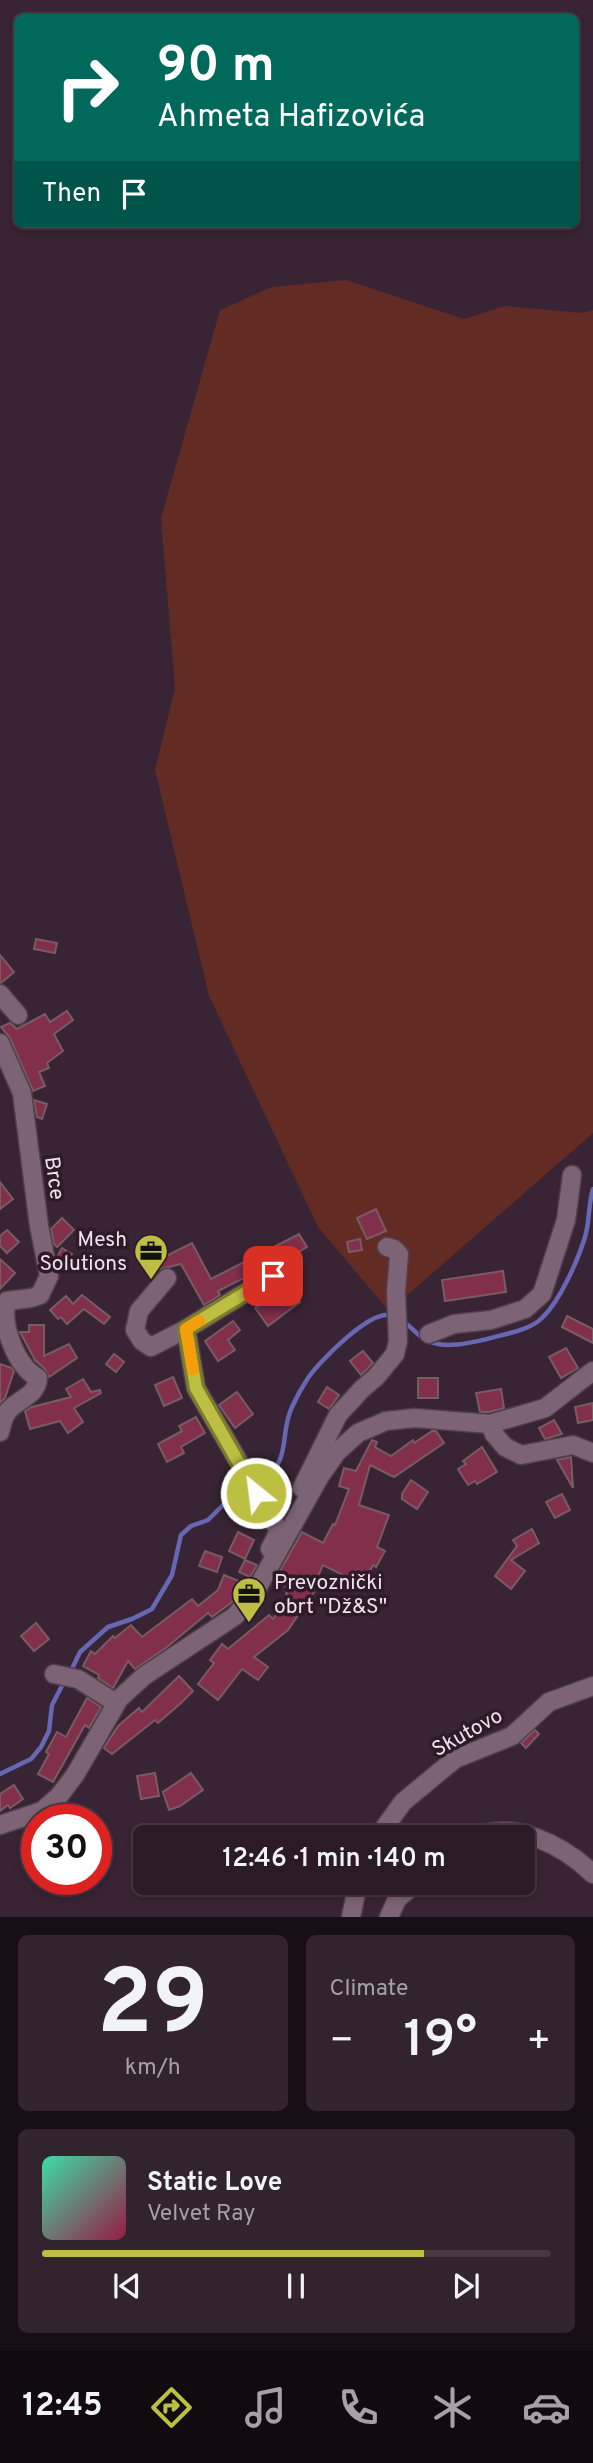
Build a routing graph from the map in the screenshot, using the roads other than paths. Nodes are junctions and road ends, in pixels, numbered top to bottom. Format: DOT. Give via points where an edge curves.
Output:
graph roads {
  1 [pos="0,994"];
  2 [pos="18,1014"];
  3 [pos="0,1043"];
  4 [pos="572,1175"];
  5 [pos="387,1247"];
  6 [pos="273,1276"];
  7 [pos="167,1278"];
  8 [pos="186,1329"];
  9 [pos="429,1334"];
  10 [pos="593,1371"];
  11 [pos="490,1424"];
  12 [pos="0,1432"];
  13 [pos="593,1453"];
  14 [pos="279,1531"];
  15 [pos="264,1577"];
  16 [pos="65,1676"];
  17 [pos="593,1686"];
  18 [pos="116,1703"];
  19 [pos="0,1825"];
  20 [pos="386,1825"];
  21 [pos="535,1838"];
  22 [pos="593,1874"];
  23 [pos="356,1895"];
  24 [pos="402,1895"];
  25 [pos="351,1917"];
  26 [pos="389,1917"];
  1 -- 2 [label="street"];
  3 -- 12 [label="street, Brce" via="22,1093 49,1276 40,1295 7,1301 3,1313 22,1367 38,1378 38,1383 8,1411"];
  4 -- 9 [label="street" via="566,1220 542,1294 525,1309"];
  5 -- 14 [label="street" via="399,1254 395,1354 338,1415"];
  6 -- 8 [label="street"];
  7 -- 8 [label="street" via="139,1311 135,1330 151,1347"];
  8 -- 14 [label="street" via="196,1388"];
  10 -- 11 [label="street" via="545,1408"];
  11 -- 13 [label="street" via="505,1447 521,1455 573,1445"];
  11 -- 15 [label="street" via="415,1418 386,1421 358,1433 320,1476"];
  14 -- 15 [label="street" via="268,1552"];
  15 -- 18 [label="street" via="235,1616 144,1676"];
  16 -- 18 [label="street"];
  17 -- 20 [label="street, Skutovo" via="549,1702 512,1736 455,1759 403,1802"];
  18 -- 19 [label="street" via="59,1796 42,1811"];
  21 -- 22 [label="street" via="559,1847"];
  23 -- 25 [label="street"];
  24 -- 26 [label="street"];
}
